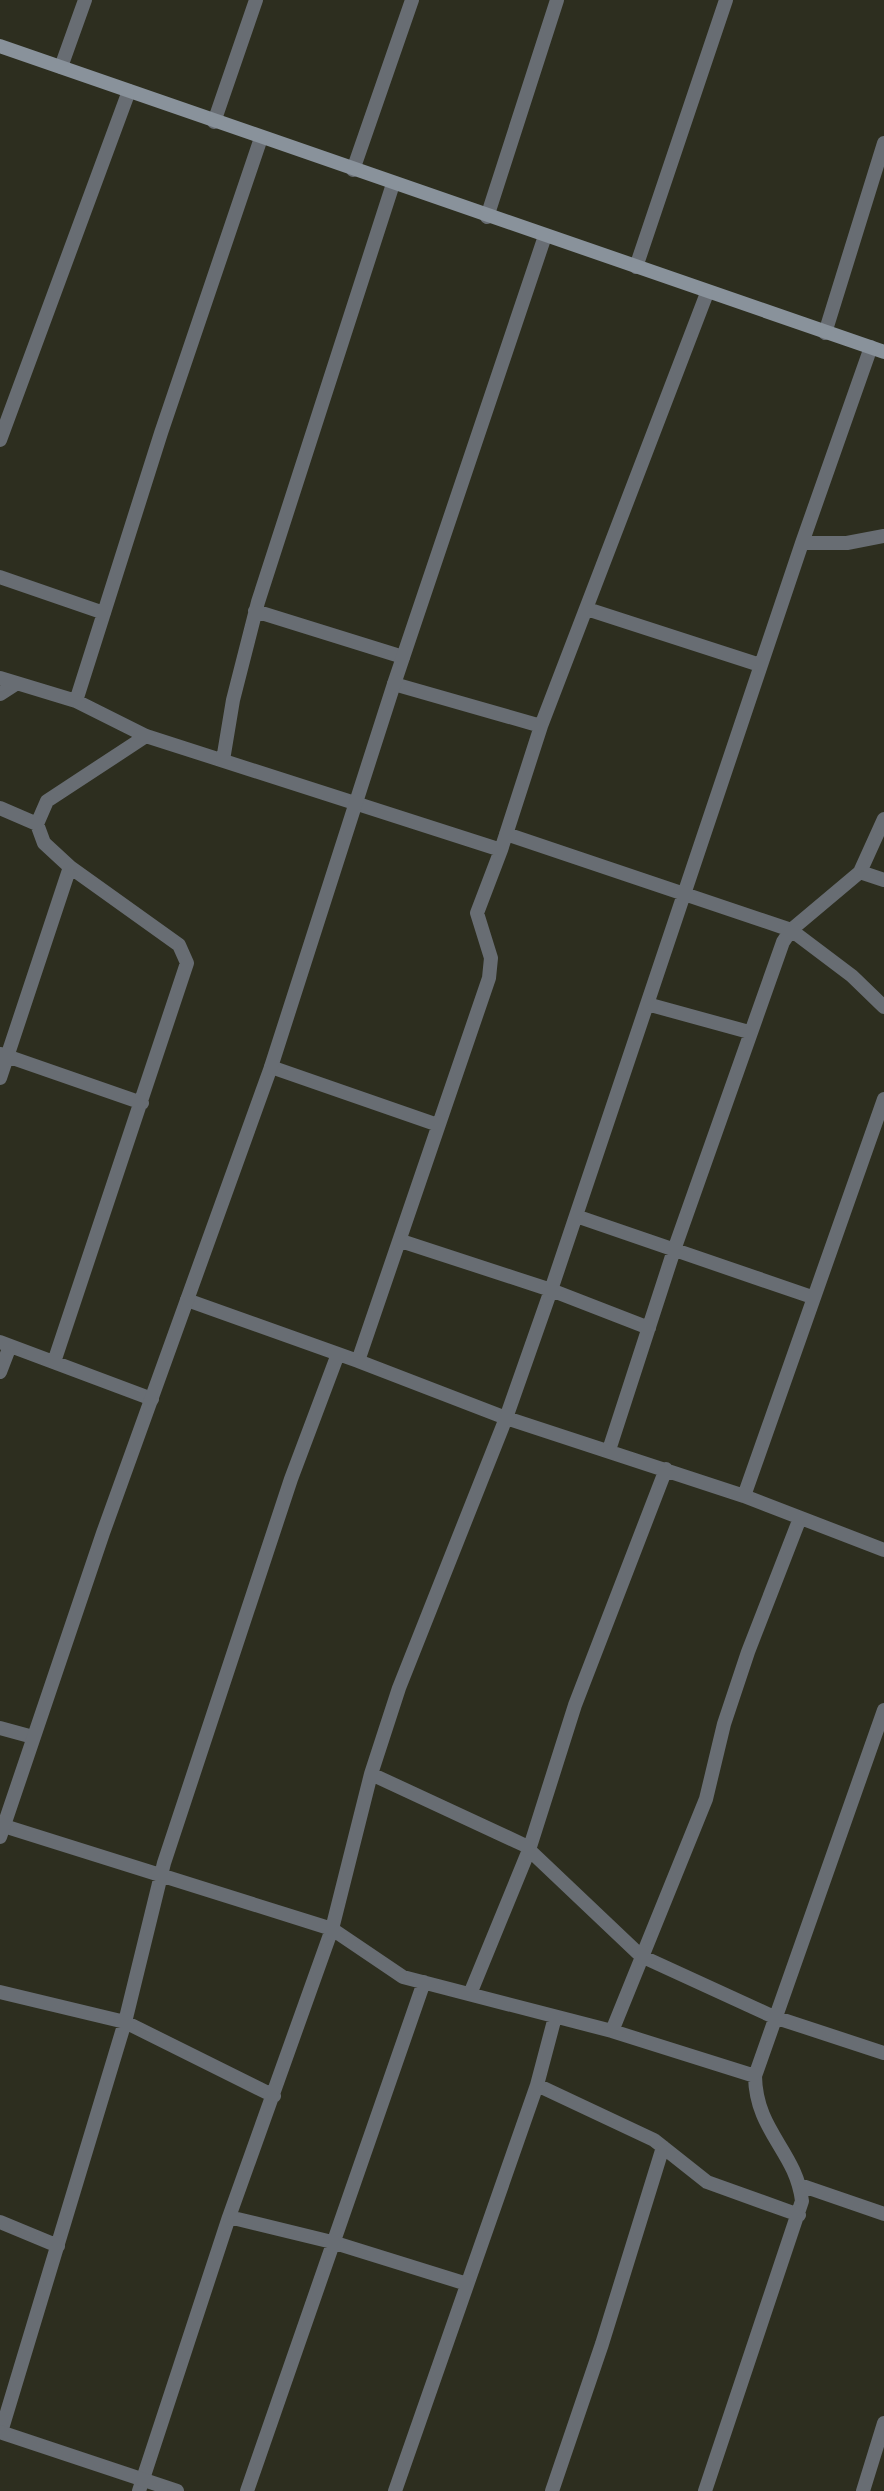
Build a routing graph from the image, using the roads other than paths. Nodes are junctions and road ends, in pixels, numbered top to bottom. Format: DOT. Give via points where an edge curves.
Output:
graph roads {
  1 [pos="85,0"];
  2 [pos="257,0"];
  3 [pos="557,0"];
  4 [pos="724,2"];
  5 [pos="408,3"];
  6 [pos="0,46"];
  7 [pos="61,67"];
  8 [pos="129,92"];
  9 [pos="214,122"];
  10 [pos="261,138"];
  11 [pos="884,142"];
  12 [pos="353,170"];
  13 [pos="393,184"];
  14 [pos="487,217"];
  15 [pos="545,236"];
  16 [pos="636,268"];
  17 [pos="707,293"];
  18 [pos="825,333"];
  19 [pos="877,350"];
  20 [pos="0,440"];
  21 [pos="884,536"];
  22 [pos="802,543"];
  23 [pos="0,577"];
  24 [pos="587,609"];
  25 [pos="255,611"];
  26 [pos="104,613"];
  27 [pos="403,657"];
  28 [pos="760,665"];
  29 [pos="0,678"];
  30 [pos="17,683"];
  31 [pos="394,684"];
  32 [pos="0,694"];
  33 [pos="76,701"];
  34 [pos="541,726"];
  35 [pos="146,736"];
  36 [pos="223,761"];
  37 [pos="357,805"];
  38 [pos="0,808"];
  39 [pos="884,819"];
  40 [pos="37,824"];
  41 [pos="506,834"];
  42 [pos="501,850"];
  43 [pos="71,867"];
  44 [pos="860,872"];
  45 [pos="884,880"];
  46 [pos="683,895"];
  47 [pos="791,930"];
  48 [pos="647,1004"];
  49 [pos="884,1007"];
  50 [pos="749,1032"];
  51 [pos="4,1055"];
  52 [pos="271,1067"];
  53 [pos="0,1078"];
  54 [pos="884,1098"];
  55 [pos="142,1103"];
  56 [pos="438,1125"];
  57 [pos="576,1216"];
  58 [pos="401,1241"];
  59 [pos="674,1250"];
  60 [pos="551,1290"];
  61 [pos="812,1297"];
  62 [pos="187,1300"];
  63 [pos="649,1328"];
  64 [pos="5,1344"];
  65 [pos="338,1354"];
  66 [pos="358,1361"];
  67 [pos="54,1362"];
  68 [pos="0,1372"];
  69 [pos="152,1399"];
  70 [pos="506,1418"];
  71 [pos="610,1450"];
  72 [pos="666,1469"];
  73 [pos="744,1496"];
  74 [pos="800,1518"];
  75 [pos="882,1544"];
  76 [pos="884,1710"];
  77 [pos="0,1728"];
  78 [pos="33,1737"];
  79 [pos="371,1774"];
  80 [pos="2,1831"];
  81 [pos="529,1850"];
  82 [pos="160,1876"];
  83 [pos="332,1928"];
  84 [pos="641,1956"];
  85 [pos="424,1982"];
  86 [pos="0,1992"];
  87 [pos="470,1994"];
  88 [pos="555,2017"];
  89 [pos="774,2017"];
  90 [pos="125,2022"];
  91 [pos="612,2031"];
  92 [pos="884,2053"];
  93 [pos="755,2076"];
  94 [pos="537,2085"];
  95 [pos="274,2096"];
  96 [pos="663,2147"];
  97 [pos="800,2185"];
  98 [pos="884,2214"];
  99 [pos="799,2215"];
  100 [pos="229,2217"];
  101 [pos="0,2222"];
  102 [pos="332,2242"];
  103 [pos="58,2246"];
  104 [pos="467,2284"];
  105 [pos="884,2423"];
  106 [pos="0,2432"];
  107 [pos="877,2471"];
  108 [pos="142,2485"];
  109 [pos="177,2491"];
  110 [pos="247,2491"];
  111 [pos="395,2491"];
  112 [pos="552,2491"];
  113 [pos="705,2491"];
  114 [pos="863,2491"];
  1 -- 7 [label="street"];
  2 -- 9 [label="street"];
  3 -- 14 [label="street"];
  4 -- 16 [label="street"];
  5 -- 12 [label="street"];
  6 -- 7 [label="main road"];
  7 -- 8 [label="main road"];
  8 -- 9 [label="main road"];
  8 -- 20 [label="street"];
  9 -- 10 [label="main road"];
  10 -- 12 [label="main road"];
  10 -- 26 [label="street"];
  11 -- 18 [label="street"];
  12 -- 13 [label="main road"];
  13 -- 14 [label="main road"];
  13 -- 25 [label="street"];
  14 -- 15 [label="main road"];
  15 -- 16 [label="main road"];
  15 -- 27 [label="street"];
  16 -- 17 [label="main road"];
  17 -- 18 [label="main road"];
  17 -- 24 [label="street"];
  18 -- 19 [label="main road"];
  19 -- 22 [label="street"];
  21 -- 22 [label="street" via="847,543"];
  22 -- 28 [label="street"];
  23 -- 26 [label="street"];
  24 -- 28 [label="street"];
  24 -- 34 [label="street"];
  25 -- 27 [label="street"];
  25 -- 36 [label="street"];
  26 -- 33 [label="street"];
  27 -- 31 [label="street"];
  28 -- 46 [label="street"];
  29 -- 30 [label="street"];
  30 -- 32 [label="street"];
  30 -- 33 [label="street"];
  31 -- 34 [label="street"];
  31 -- 37 [label="street"];
  33 -- 35 [label="street"];
  34 -- 41 [label="street"];
  35 -- 36 [label="street"];
  35 -- 40 [label="street" via="47,802"];
  36 -- 37 [label="street"];
  37 -- 42 [label="street"];
  37 -- 52 [label="street"];
  38 -- 40 [label="street"];
  39 -- 44 [label="street"];
  40 -- 43 [label="street" via="44,843"];
  41 -- 42 [label="street"];
  41 -- 46 [label="street"];
  42 -- 56 [label="street" via="477,913 491,958 489,978"];
  43 -- 51 [label="street"];
  43 -- 55 [label="street" via="178,945 186,956 186,971"];
  44 -- 45 [label="street"];
  44 -- 47 [label="street"];
  46 -- 47 [label="street"];
  46 -- 48 [label="street"];
  47 -- 49 [label="street"];
  47 -- 50 [label="street"];
  48 -- 50 [label="street"];
  48 -- 57 [label="street"];
  50 -- 59 [label="street"];
  51 -- 53 [label="street"];
  51 -- 55 [label="street"];
  52 -- 56 [label="street"];
  52 -- 62 [label="street"];
  54 -- 61 [label="street"];
  55 -- 67 [label="street"];
  56 -- 58 [label="street"];
  57 -- 59 [label="street"];
  57 -- 60 [label="street"];
  58 -- 60 [label="street"];
  58 -- 66 [label="street"];
  59 -- 61 [label="street"];
  59 -- 63 [label="street"];
  60 -- 63 [label="street"];
  60 -- 70 [label="street"];
  61 -- 73 [label="street"];
  62 -- 65 [label="street"];
  62 -- 69 [label="street"];
  63 -- 71 [label="street"];
  64 -- 67 [label="street"];
  64 -- 68 [label="street"];
  65 -- 66 [label="street"];
  65 -- 82 [label="street" via="291,1479"];
  66 -- 70 [label="street"];
  67 -- 69 [label="street"];
  69 -- 78 [label="street"];
  70 -- 71 [label="street"];
  70 -- 79 [label="street" via="399,1688"];
  71 -- 72 [label="street"];
  72 -- 73 [label="street"];
  72 -- 81 [label="street" via="575,1705"];
  73 -- 74 [label="street"];
  74 -- 75 [label="street"];
  74 -- 84 [label="street" via="740,1676 706,1799"];
  76 -- 89 [label="street"];
  77 -- 78 [label="street"];
  78 -- 80 [label="street"];
  79 -- 81 [label="street"];
  79 -- 83 [label="street"];
  80 -- 82 [label="street"];
  81 -- 84 [label="street"];
  81 -- 87 [label="street"];
  82 -- 83 [label="street"];
  82 -- 90 [label="street"];
  83 -- 85 [label="street" via="392,1971"];
  83 -- 95 [label="street"];
  84 -- 89 [label="street"];
  84 -- 91 [label="street"];
  85 -- 87 [label="street"];
  85 -- 102 [label="street"];
  86 -- 90 [label="street"];
  87 -- 88 [label="street"];
  88 -- 91 [label="street"];
  88 -- 94 [label="street"];
  89 -- 92 [label="street"];
  89 -- 93 [label="street"];
  90 -- 95 [label="street"];
  90 -- 103 [label="street"];
  91 -- 93 [label="street"];
  93 -- 97 [label="street" via="761,2115"];
  94 -- 96 [label="street"];
  94 -- 104 [label="street"];
  95 -- 100 [label="street"];
  96 -- 99 [label="street" via="707,2182"];
  96 -- 112 [label="street" via="607,2332"];
  97 -- 98 [label="street"];
  97 -- 99 [label="street"];
  99 -- 113 [label="street"];
  100 -- 102 [label="street"];
  100 -- 108 [label="street"];
  101 -- 103 [label="street"];
  102 -- 104 [label="street"];
  102 -- 110 [label="street"];
  103 -- 106 [label="street"];
  104 -- 111 [label="street"];
  105 -- 107 [label="street"];
  106 -- 108 [label="street"];
  107 -- 114 [label="street"];
  108 -- 109 [label="street"];
}
